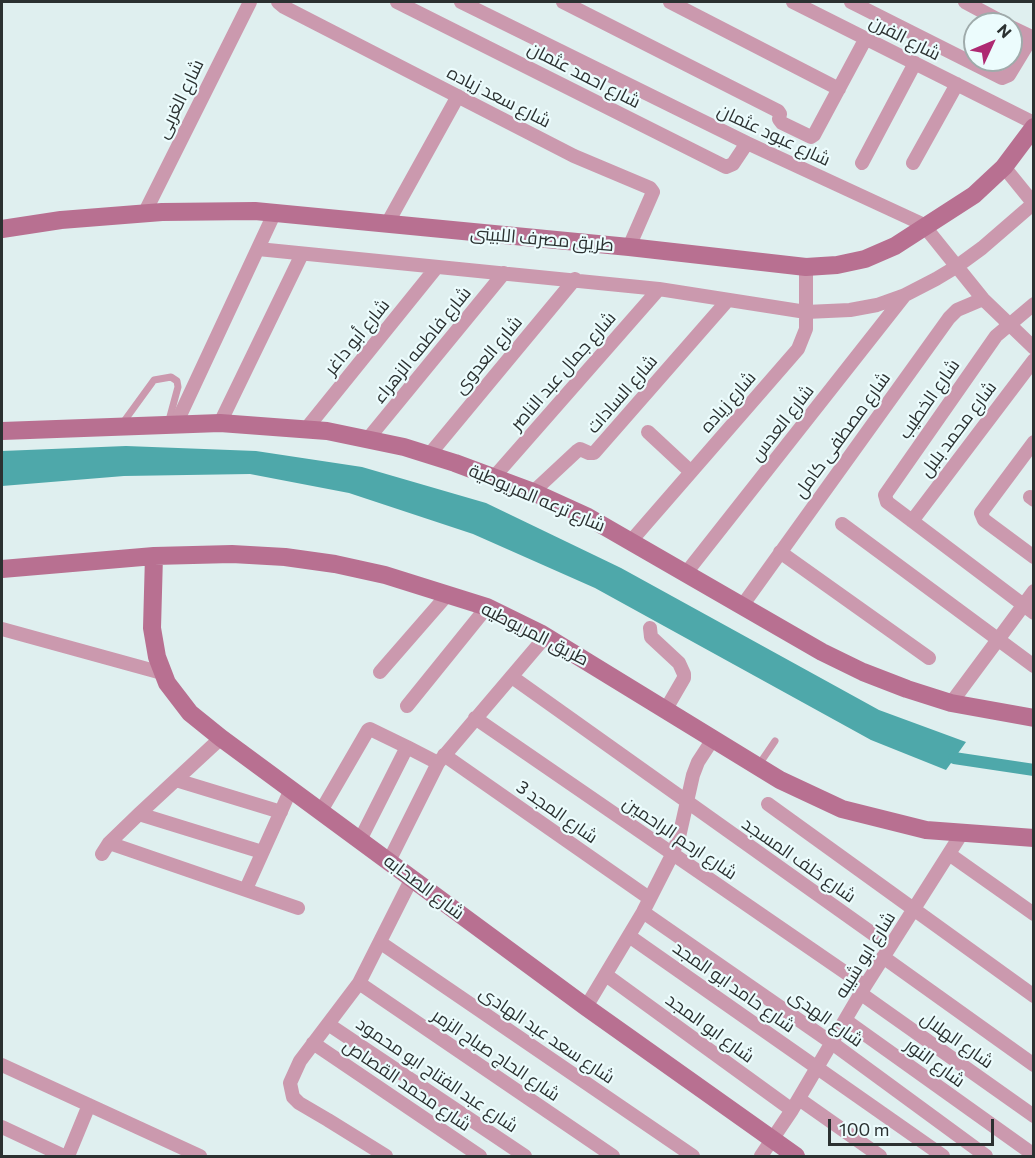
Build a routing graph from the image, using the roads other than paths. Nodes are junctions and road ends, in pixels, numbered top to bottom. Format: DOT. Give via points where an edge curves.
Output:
graph roads {
  1 [pos="250,2"];
  2 [pos="278,2"];
  3 [pos="397,2"];
  4 [pos="461,2"];
  5 [pos="563,2"];
  6 [pos="670,2"];
  7 [pos="793,2"];
  8 [pos="851,2"];
  9 [pos="965,2"];
  10 [pos="984,12"];
  11 [pos="1033,37"];
  12 [pos="866,38"];
  13 [pos="915,63"];
  14 [pos="957,84"];
  15 [pos="839,88"];
  16 [pos="458,96"];
  17 [pos="1034,125"];
  18 [pos="747,143"];
  19 [pos="862,163"];
  20 [pos="913,163"];
  21 [pos="1004,167"];
  22 [pos="1033,204"];
  23 [pos="144,214"];
  24 [pos="274,214"];
  25 [pos="387,224"];
  26 [pos="925,227"];
  27 [pos="2,229"];
  28 [pos="629,247"];
  29 [pos="258,249"];
  30 [pos="302,254"];
  31 [pos="806,267"];
  32 [pos="956,267"];
  33 [pos="436,268"];
  34 [pos="504,273"];
  35 [pos="575,279"];
  36 [pos="659,289"];
  37 [pos="905,295"];
  38 [pos="983,299"];
  39 [pos="728,300"];
  40 [pos="1034,304"];
  41 [pos="806,312"];
  42 [pos="1007,324"];
  43 [pos="1034,348"];
  44 [pos="1034,360"];
  45 [pos="220,423"];
  46 [pos="172,424"];
  47 [pos="120,427"];
  48 [pos="306,429"];
  49 [pos="2,431"];
  50 [pos="648,432"];
  51 [pos="367,440"];
  52 [pos="1034,442"];
  53 [pos="429,455"];
  54 [pos="691,472"];
  55 [pos="494,477"];
  56 [pos="533,492"];
  57 [pos="912,521"];
  58 [pos="842,524"];
  59 [pos="631,541"];
  60 [pos="780,552"];
  61 [pos="154,556"];
  62 [pos="1034,557"];
  63 [pos="2,569"];
  64 [pos="686,573"];
  65 [pos="1034,591"];
  66 [pos="448,594"];
  67 [pos="742,606"];
  68 [pos="487,607"];
  69 [pos="1028,609"];
  70 [pos="650,628"];
  71 [pos="2,629"];
  72 [pos="546,636"];
  73 [pos="997,639"];
  74 [pos="929,658"];
  75 [pos="1034,666"];
  76 [pos="380,672"];
  77 [pos="162,673"];
  78 [pos="512,677"];
  79 [pos="951,703"];
  80 [pos="407,706"];
  81 [pos="666,709"];
  82 [pos="474,718"];
  83 [pos="1034,718"];
  84 [pos="221,738"];
  85 [pos="713,739"];
  86 [pos="775,741"];
  87 [pos="407,747"];
  88 [pos="441,759"];
  89 [pos="758,766"];
  90 [pos="176,780"];
  91 [pos="291,789"];
  92 [pos="686,802"];
  93 [pos="768,804"];
  94 [pos="321,811"];
  95 [pos="281,812"];
  96 [pos="139,814"];
  97 [pos="962,833"];
  98 [pos="1034,838"];
  99 [pos="360,840"];
  100 [pos="262,852"];
  101 [pos="949,854"];
  102 [pos="672,855"];
  103 [pos="389,861"];
  104 [pos="412,878"];
  105 [pos="246,889"];
  106 [pos="650,898"];
  107 [pos="298,908"];
  108 [pos="915,910"];
  109 [pos="643,912"];
  110 [pos="1034,914"];
  111 [pos="629,936"];
  112 [pos="381,943"];
  113 [pos="886,952"];
  114 [pos="606,975"];
  115 [pos="359,983"];
  116 [pos="863,990"];
  117 [pos="1034,996"];
  118 [pos="586,1007"];
  119 [pos="845,1020"];
  120 [pos="328,1024"];
  121 [pos="313,1043"];
  122 [pos="832,1043"];
  123 [pos="2,1065"];
  124 [pos="1034,1065"];
  125 [pos="818,1067"];
  126 [pos="796,1104"];
  127 [pos="89,1105"];
  128 [pos="1034,1116"];
  129 [pos="2,1127"];
  130 [pos="772,1139"];
  131 [pos="194,1155"];
  132 [pos="1034,1155"];
  133 [pos="66,1156"];
  134 [pos="386,1156"];
  135 [pos="480,1156"];
  136 [pos="525,1156"];
  137 [pos="613,1156"];
  138 [pos="693,1156"];
  139 [pos="761,1156"];
  140 [pos="796,1156"];
  141 [pos="880,1156"];
  142 [pos="943,1156"];
  143 [pos="986,1156"];
  1 -- 23 [label="street, شارع الغربى"];
  2 -- 16 [label="street, شارع سعد زياده"];
  3 -- 18 [label="street, شارع احمد عثمان" via="726,167 733,164"];
  4 -- 18 [label="street, شارع عبود عثمان"];
  5 -- 15 [label="street" via="778,111 782,123 810,137"];
  6 -- 15 [label="street"];
  7 -- 12 [label="street, شارع الفرن"];
  8 -- 11 [label="street" via="1002,78 1009,75"];
  9 -- 10 [label="street"];
  12 -- 13 [label="street, شارع الفرن"];
  12 -- 15 [label="street"];
  13 -- 14 [label="street, شارع الفرن"];
  13 -- 19 [label="street"];
  14 -- 17 [label="street, شارع الفرن"];
  14 -- 20 [label="street"];
  16 -- 25 [label="street"];
  16 -- 28 [label="street, شارع سعد زياده" via="574,156 652,189"];
  17 -- 21 [label="street, طريق مصرف اللبينى"];
  18 -- 26 [label="street, شارع عبود عثمان"];
  21 -- 22 [label="street"];
  21 -- 26 [label="street, طريق مصرف اللبينى" via="974,195"];
  22 -- 32 [label="street, طريق مصرف اللبينى"];
  23 -- 24 [label="street, طريق مصرف اللبينى"];
  23 -- 27 [label="street, طريق مصرف اللبينى"];
  24 -- 25 [label="street, طريق مصرف اللبينى"];
  24 -- 29 [label="street"];
  25 -- 28 [label="street, طريق مصرف اللبينى"];
  26 -- 31 [label="street, طريق مصرف اللبينى" via="866,259"];
  26 -- 32 [label="street, شارع عبود عثمان"];
  28 -- 31 [label="street, طريق مصرف اللبينى"];
  29 -- 30 [label="street, طريق مصرف اللبينى"];
  29 -- 46 [label="street"];
  30 -- 33 [label="street, طريق مصرف اللبينى"];
  30 -- 45 [label="street"];
  31 -- 41 [label="street, شارع زياده"];
  32 -- 37 [label="street, طريق مصرف اللبينى"];
  32 -- 38 [label="street, شارع عبود عثمان"];
  33 -- 34 [label="street, طريق مصرف اللبينى"];
  33 -- 48 [label="street, شارع أبو داغر"];
  34 -- 35 [label="street, طريق مصرف اللبينى"];
  34 -- 51 [label="street, شارع فاطمه الزهراء"];
  35 -- 36 [label="street, طريق مصرف اللبينى"];
  35 -- 53 [label="street, شارع العدوى"];
  36 -- 39 [label="street, طريق مصرف اللبينى"];
  36 -- 55 [label="street, شارع جمال عبد الناصر"];
  37 -- 41 [label="street, طريق مصرف اللبينى" via="850,310"];
  37 -- 64 [label="street, شارع العدس"];
  38 -- 42 [label="street, شارع عبود عثمان"];
  38 -- 60 [label="street, شارع مصطفى كامل" via="948,318"];
  39 -- 41 [label="street, طريق مصرف اللبينى"];
  39 -- 56 [label="street, شارع السادات" via="594,453 580,449"];
  40 -- 42 [label="street, شارع الخطيب"];
  41 -- 54 [label="street, شارع زياده" via="806,329 798,349"];
  42 -- 43 [label="street, شارع عبود عثمان"];
  42 -- 57 [label="street, شارع الخطيب" via="888,489 885,498"];
  44 -- 57 [label="street, شارع محمد بلبل"];
  45 -- 46 [label="street, شارع ترعه المريوطية"];
  45 -- 48 [label="street, شارع ترعه المريوطية"];
  46 -- 47 [label="street, شارع ترعه المريوطية"];
  46 -- 47 [label="lane" via="177,381 164,377 154,380"];
  47 -- 49 [label="street, شارع ترعه المريوطية"];
  48 -- 51 [label="street, شارع ترعه المريوطية"];
  50 -- 54 [label="street"];
  51 -- 53 [label="street, شارع ترعه المريوطية"];
  52 -- 62 [label="street" via="981,513 984,520"];
  53 -- 55 [label="street, شارع ترعه المريوطية"];
  54 -- 59 [label="street, شارع زياده"];
  55 -- 56 [label="street, شارع ترعه المريوطية"];
  56 -- 59 [label="street, شارع ترعه المريوطية"];
  57 -- 69 [label="street"];
  58 -- 73 [label="street"];
  59 -- 64 [label="street, شارع ترعه المريوطية"];
  60 -- 67 [label="street, شارع مصطفى كامل"];
  60 -- 74 [label="street"];
  61 -- 63 [label="street, طريق المريوطيه"];
  61 -- 66 [label="street, طريق المريوطيه" via="285,557 385,575"];
  61 -- 77 [label="street, شارع الصحابه" via="152,628"];
  64 -- 67 [label="street, شارع ترعه المريوطية"];
  65 -- 69 [label="street"];
  66 -- 68 [label="street, طريق المريوطيه"];
  66 -- 76 [label="street"];
  67 -- 79 [label="street, شارع ترعه المريوطية" via="863,672"];
  68 -- 72 [label="street, طريق المريوطيه"];
  68 -- 80 [label="street"];
  69 -- 73 [label="street"];
  70 -- 81 [label="street" via="651,637 679,663 684,674"];
  71 -- 77 [label="street"];
  72 -- 78 [label="street"];
  72 -- 81 [label="street, طريق المريوطيه"];
  73 -- 75 [label="street"];
  73 -- 79 [label="street"];
  77 -- 84 [label="street, شارع الصحابه" via="182,704"];
  78 -- 82 [label="street"];
  78 -- 92 [label="street, شارع خلف المسجد"];
  79 -- 83 [label="street, شارع ترعه المريوطية"];
  81 -- 85 [label="street, طريق المريوطيه"];
  82 -- 88 [label="street"];
  82 -- 102 [label="street, شارع ارحم الراحمين"];
  84 -- 90 [label="street"];
  84 -- 91 [label="street, شارع الصحابه"];
  85 -- 89 [label="street, طريق المريوطيه"];
  85 -- 92 [label="street" via="698,762"];
  86 -- 89 [label="lane"];
  87 -- 88 [label="street, شارع المجد 3"];
  87 -- 94 [label="street, شارع المجد 3" via="368,730"];
  87 -- 99 [label="street"];
  88 -- 103 [label="street"];
  88 -- 106 [label="street, شارع المجد 3"];
  89 -- 97 [label="street, طريق المريوطيه" via="842,809 926,830"];
  90 -- 95 [label="street"];
  90 -- 96 [label="street"];
  91 -- 94 [label="street, شارع الصحابه"];
  91 -- 95 [label="street"];
  92 -- 102 [label="street"];
  92 -- 113 [label="street, شارع خلف المسجد"];
  93 -- 108 [label="street"];
  94 -- 99 [label="street, شارع الصحابه"];
  95 -- 100 [label="street"];
  96 -- 100 [label="street"];
  96 -- 105 [label="street" via="105,848"];
  97 -- 98 [label="street, طريق المريوطيه"];
  97 -- 101 [label="street, شارع ابو شيبه"];
  99 -- 103 [label="street, شارع الصحابه"];
  100 -- 105 [label="street"];
  101 -- 108 [label="street, شارع ابو شيبه"];
  101 -- 110 [label="street"];
  102 -- 106 [label="street"];
  102 -- 116 [label="street, شارع ارحم الراحمين"];
  103 -- 104 [label="street, شارع الصحابه"];
  104 -- 112 [label="street"];
  104 -- 118 [label="street, شارع الصحابه"];
  105 -- 107 [label="street"];
  106 -- 109 [label="street"];
  108 -- 113 [label="street, شارع ابو شيبه"];
  108 -- 117 [label="street"];
  109 -- 111 [label="street"];
  109 -- 122 [label="street, شارع الهدى"];
  111 -- 114 [label="street"];
  111 -- 125 [label="street, شارع حامد ابو المجد"];
  112 -- 115 [label="street"];
  112 -- 138 [label="street, شارع سعد عبد الهادى"];
  113 -- 116 [label="street, شارع ابو شيبه"];
  113 -- 124 [label="street, شارع خلف المسجد"];
  114 -- 118 [label="street"];
  114 -- 126 [label="street, شارع ابو المجد"];
  115 -- 120 [label="street"];
  115 -- 137 [label="street, شارع الحاج صباح الزمر"];
  116 -- 119 [label="street, شارع ابو شيبه"];
  116 -- 128 [label="street, شارع الهلال"];
  118 -- 130 [label="street, شارع الصحابه"];
  119 -- 122 [label="street, شارع ابو شيبه"];
  119 -- 132 [label="street, شارع النور"];
  120 -- 121 [label="street"];
  120 -- 136 [label="street, شارع عبد الفتاح ابو محمود"];
  121 -- 134 [label="street" via="290,1083 293,1097"];
  121 -- 135 [label="street, شارع محمد القصاص"];
  122 -- 125 [label="street, شارع ابو شيبه"];
  122 -- 143 [label="street, شارع الهدى"];
  123 -- 127 [label="street"];
  125 -- 126 [label="street, شارع ابو شيبه"];
  125 -- 142 [label="street, شارع حامد ابو المجد"];
  126 -- 130 [label="street, شارع ابو شيبه"];
  126 -- 141 [label="street, شارع ابو المجد"];
  127 -- 131 [label="street"];
  127 -- 133 [label="street"];
  129 -- 133 [label="street"];
  130 -- 139 [label="street, شارع ابو شيبه"];
  130 -- 140 [label="street, شارع الصحابه"];
}
